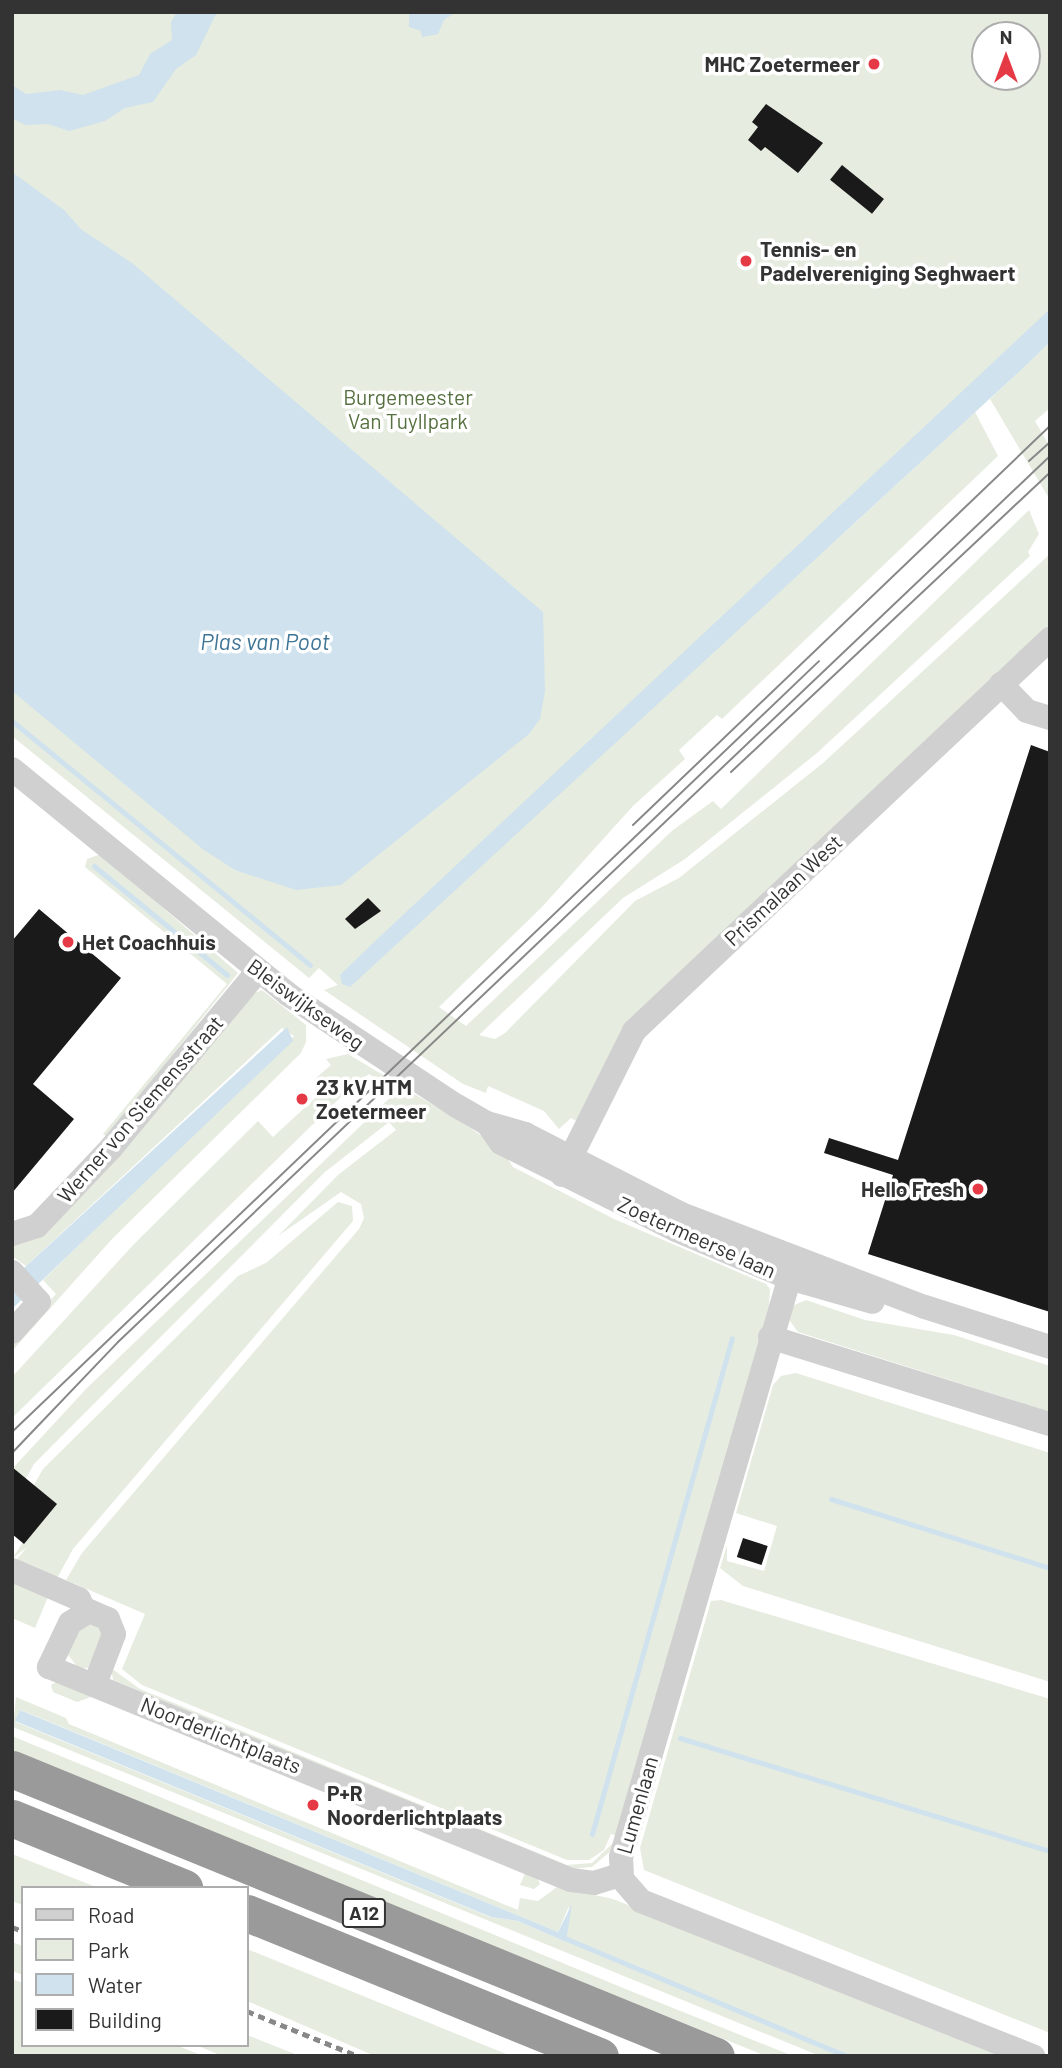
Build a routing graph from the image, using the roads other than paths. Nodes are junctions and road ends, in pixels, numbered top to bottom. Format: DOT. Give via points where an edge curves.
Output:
graph roads {
  1 [pos="1050,639"];
  2 [pos="1001,684"];
  3 [pos="1050,718"];
  4 [pos="12,769"];
  5 [pos="258,971"];
  6 [pos="443,1098"];
  7 [pos="566,1167"];
  8 [pos="12,1234"];
  9 [pos="792,1269"];
  10 [pos="19,1280"];
  11 [pos="12,1332"];
  12 [pos="770,1337"];
  13 [pos="1050,1347"];
  14 [pos="1050,1424"];
  15 [pos="12,1570"];
  16 [pos="85,1612"];
  17 [pos="95,1684"];
  18 [pos="12,1769"];
  19 [pos="12,1818"];
  20 [pos="621,1875"];
  21 [pos="179,1886"];
  22 [pos="248,1913"];
  23 [pos="600,2056"];
  24 [pos="716,2056"];
  25 [pos="1033,2056"];
  1 -- 2 [label="street, Prismalaan West"];
  2 -- 3 [label="street" via="1027,711"];
  2 -- 7 [label="street, Prismalaan West" via="634,1031"];
  4 -- 5 [label="street, Bleiswijkseweg"];
  5 -- 6 [label="street, Bleiswijkseweg"];
  5 -- 8 [label="street, Werner von Siemensstraat" via="111,1147 37,1226"];
  6 -- 7 [label="street, Zoetermeerse laan" via="487,1123 511,1128"];
  7 -- 9 [label="street, Zoetermeerse laan" via="681,1214"];
  9 -- 12 [label="street, Lumenlaan"];
  9 -- 13 [label="street, Zoetermeerse laan"];
  10 -- 11 [label="street" via="39,1302"];
  12 -- 14 [label="street"];
  12 -- 20 [label="street, Lumenlaan" via="621,1857"];
  15 -- 16 [label="street" via="79,1599"];
  16 -- 17 [label="street" via="102,1615 114,1632"];
  16 -- 17 [label="street, Noorderlichtplaats" via="70,1623 49,1667"];
  17 -- 20 [label="street, Noorderlichtplaats" via="571,1880 594,1883"];
  18 -- 24 [label="highway, A12"];
  19 -- 21 [label="highway"];
  20 -- 25 [label="street, Lumenlaan" via="629,1892 641,1901"];
  22 -- 23 [label="highway, A12"];
}
